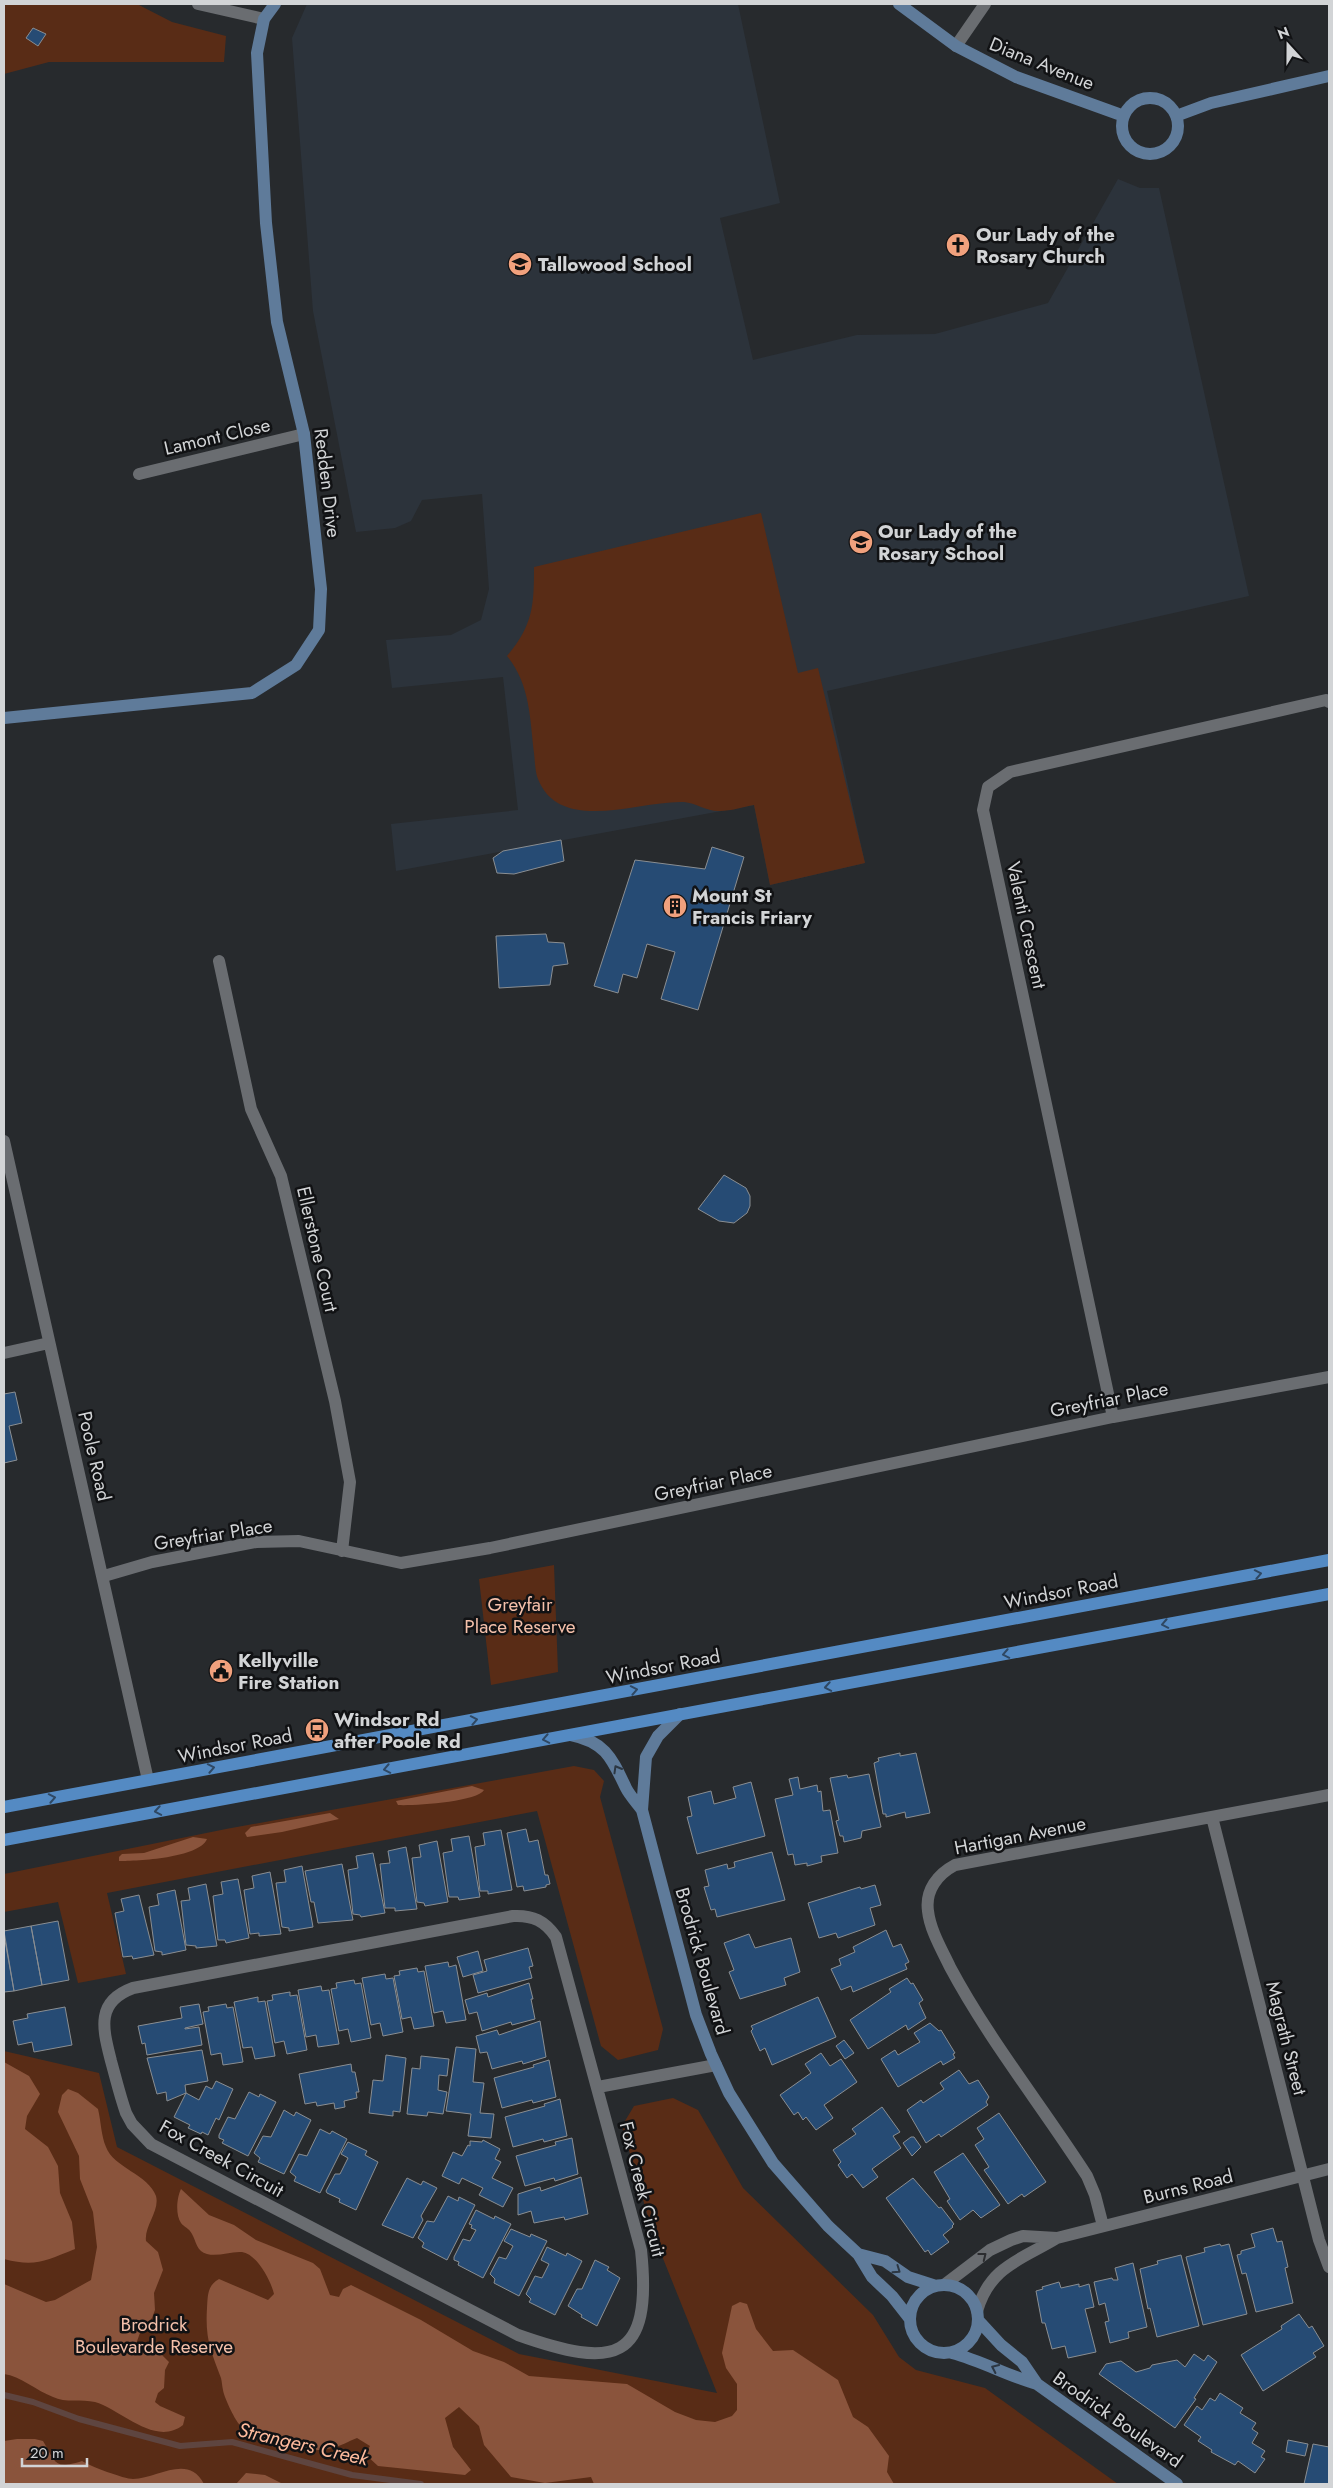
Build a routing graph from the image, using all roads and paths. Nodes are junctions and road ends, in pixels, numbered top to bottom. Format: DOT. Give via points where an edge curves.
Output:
graph roads {
  1 [pos="198,4"];
  2 [pos="275,4"];
  3 [pos="899,4"];
  4 [pos="985,4"];
  5 [pos="264,19"];
  6 [pos="956,46"];
  7 [pos="1329,76"];
  8 [pos="1124,116"];
  9 [pos="1176,116"];
  10 [pos="304,434"];
  11 [pos="139,474"];
  12 [pos="1329,702"];
  13 [pos="4,718"];
  14 [pos="219,961"];
  15 [pos="4,1141"];
  16 [pos="48,1343"];
  17 [pos="4,1353"];
  18 [pos="1329,1377"];
  19 [pos="1113,1417"];
  20 [pos="342,1551"];
  21 [pos="1329,1560"];
  22 [pos="104,1576"];
  23 [pos="1329,1594"];
  24 [pos="680,1714"];
  25 [pos="571,1735"];
  26 [pos="148,1780"];
  27 [pos="1329,1795"];
  28 [pos="4,1807"];
  29 [pos="642,1810"];
  30 [pos="1212,1817"];
  31 [pos="4,1840"];
  32 [pos="716,2065"];
  33 [pos="598,2087"];
  34 [pos="1329,2169"];
  35 [pos="1303,2176"];
  36 [pos="1103,2226"];
  37 [pos="1057,2238"];
  38 [pos="858,2254"];
  39 [pos="1329,2267"];
  40 [pos="940,2286"];
  41 [pos="978,2315"];
  42 [pos="910,2319"];
  43 [pos="952,2352"];
  44 [pos="1037,2384"];
  45 [pos="1177,2484"];
  1 -- 5 [label="street"];
  2 -- 5 [label="street, Redden Drive"];
  3 -- 6 [label="street, Diana Avenue"];
  4 -- 6 [label="street"];
  5 -- 10 [label="street, Redden Drive" via="257,53 266,223 277,322"];
  6 -- 8 [label="street, Diana Avenue" via="1016,77"];
  7 -- 9 [label="street" via="1211,103"];
  8 -- 9 [label="street" via="1129,108 1146,99 1164,102"];
  8 -- 9 [label="street" via="1122,124 1126,141 1148,154 1158,153 1173,143 1177,134"];
  10 -- 11 [label="street, Lamont Close"];
  10 -- 13 [label="street, Redden Drive" via="321,588 319,630 296,666 252,693"];
  12 -- 19 [label="street, Valenti Crescent" via="1326,700 1010,772 988,787 983,810"];
  14 -- 20 [label="street, Ellerstone Court" via="250,1108 282,1176 335,1401 350,1482"];
  15 -- 16 [label="street, Poole Road"];
  16 -- 17 [label="street"];
  16 -- 22 [label="street, Poole Road"];
  18 -- 19 [label="street, Greyfriar Place"];
  19 -- 20 [label="street, Greyfriar Place" via="490,1548 401,1563"];
  20 -- 22 [label="street, Greyfriar Place" via="299,1541 256,1542 152,1562"];
  26 -- 21 [label="main road, Windsor Road, one-way"];
  22 -- 26 [label="street, Poole Road"];
  23 -- 24 [label="main road, one-way"];
  24 -- 25 [label="main road"];
  24 -- 29 [label="street, Brodrick Boulevard" via="658,1736 646,1757"];
  29 -- 25 [label="street, Brodrick Boulevard, one-way" via="626,1789 617,1766 603,1749 584,1737"];
  25 -- 31 [label="main road, one-way"];
  28 -- 26 [label="main road, Windsor Road, one-way"];
  27 -- 30 [label="street, Hartigan Avenue"];
  29 -- 32 [label="street, Brodrick Boulevard" via="683,1974"];
  30 -- 35 [label="street, Magrath Street"];
  30 -- 36 [label="street, Hartigan Avenue" via="955,1865 938,1878 928,1898 930,1920 958,1982 1087,2176"];
  32 -- 33 [label="street"];
  32 -- 38 [label="street, Brodrick Boulevard" via="750,2129 773,2163 828,2226"];
  33 -- 33 [label="street, Fox Creek Circuit" via="641,2250 644,2273 642,2304 635,2333 622,2348 602,2354 518,2335 151,2144 126,2114 103,2023 108,2006 133,1988 524,1916 544,1922 556,1937"];
  34 -- 35 [label="street, Burns Road"];
  35 -- 36 [label="street, Burns Road"];
  35 -- 39 [label="street, Magrath Street"];
  36 -- 37 [label="street, Burns Road"];
  40 -- 37 [label="street, Burns Road, one-way" via="990,2250 1011,2240 1022,2236"];
  37 -- 41 [label="street, Burns Road" via="996,2274 986,2288"];
  38 -- 40 [label="street, Brodrick Boulevard, one-way" via="885,2262 908,2277"];
  38 -- 42 [label="street, Brodrick Boulevard" via="872,2277"];
  40 -- 41 [label="street" via="961,2290 974,2303"];
  40 -- 42 [label="street" via="920,2295 911,2310"];
  41 -- 43 [label="street" via="973,2337 968,2344"];
  41 -- 44 [label="street, Brodrick Boulevard" via="1001,2345 1022,2362"];
  42 -- 43 [label="street" via="919,2343 934,2352"];
  44 -- 43 [label="street, Brodrick Boulevard, one-way"];
  44 -- 45 [label="street, Brodrick Boulevard"];
}
